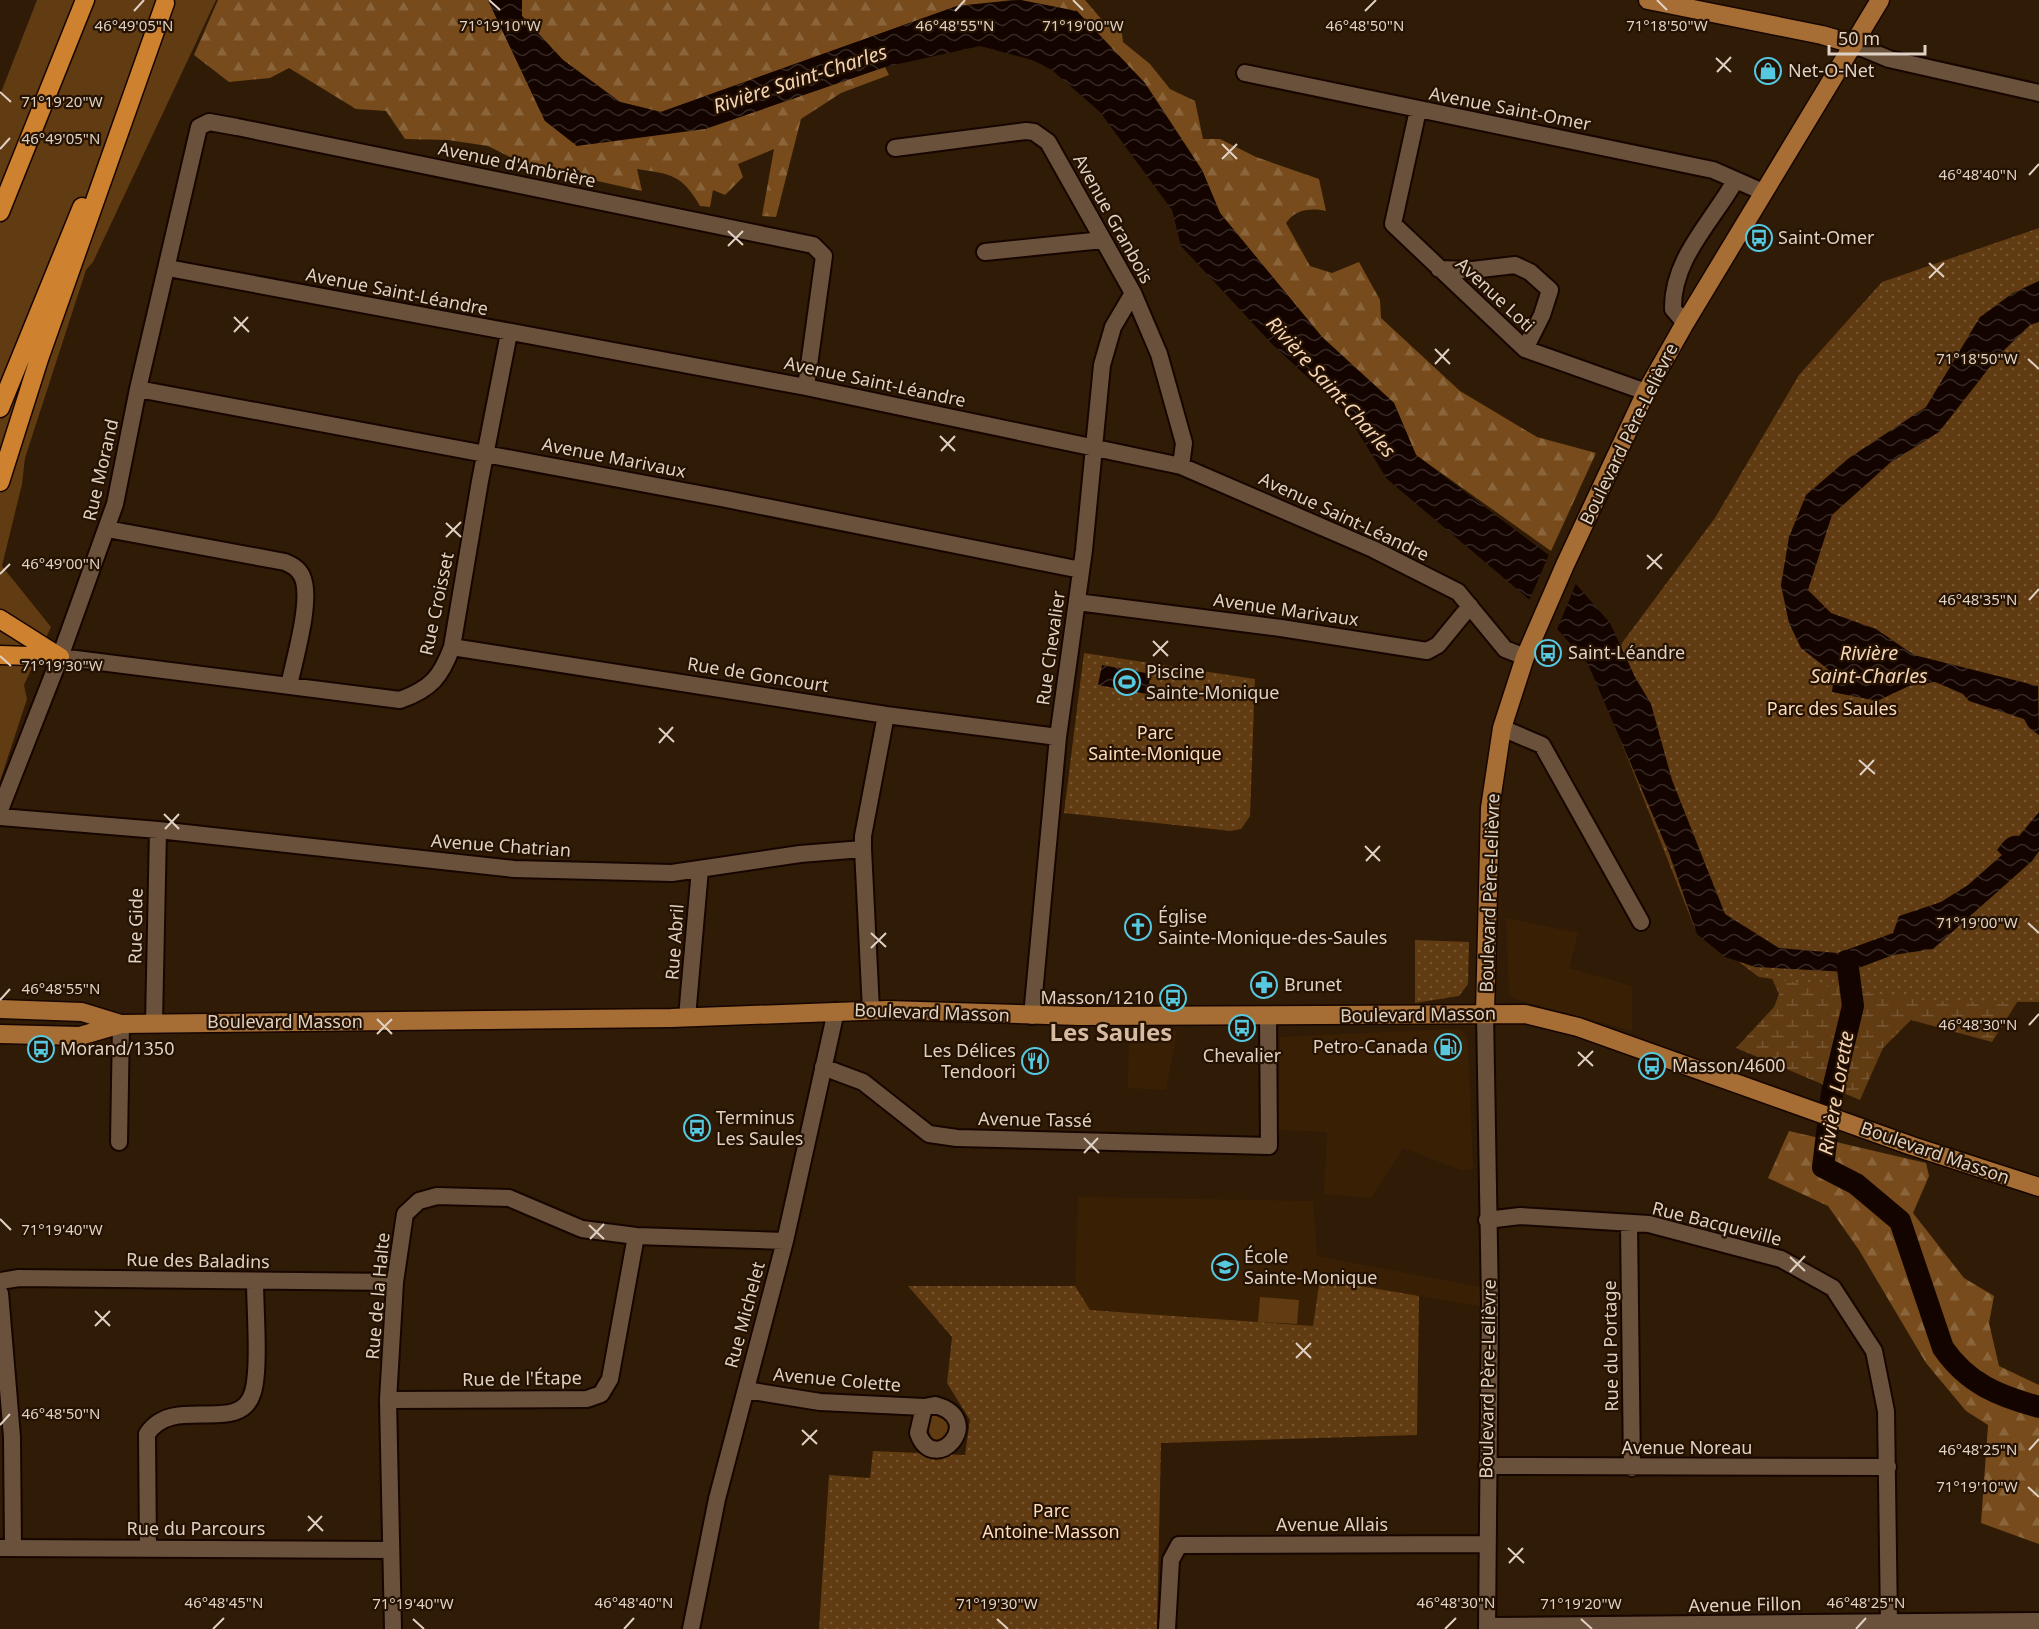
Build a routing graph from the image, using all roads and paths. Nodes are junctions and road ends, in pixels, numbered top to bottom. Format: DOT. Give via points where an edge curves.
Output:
graph roads {
  1 [pos="1648,0"];
  2 [pos="1880,0"];
  3 [pos="165,1"];
  4 [pos="82,7"];
  5 [pos="1853,44"];
  6 [pos="1245,73"];
  7 [pos="2039,93"];
  8 [pos="1418,110"];
  9 [pos="199,127"];
  10 [pos="895,148"];
  11 [pos="1735,181"];
  12 [pos="0,185"];
  13 [pos="1763,192"];
  14 [pos="0,212"];
  15 [pos="1103,240"];
  16 [pos="985,252"];
  17 [pos="168,268"];
  18 [pos="1439,269"];
  19 [pos="1133,293"];
  20 [pos="1685,323"];
  21 [pos="509,333"];
  22 [pos="1525,349"];
  23 [pos="806,387"];
  24 [pos="138,390"];
  25 [pos="1646,392"];
  26 [pos="0,408"];
  27 [pos="1093,447"];
  28 [pos="485,453"];
  29 [pos="1181,466"];
  30 [pos="0,482"];
  31 [pos="107,529"];
  32 [pos="1081,570"];
  33 [pos="1077,603"];
  34 [pos="1470,606"];
  35 [pos="0,619"];
  36 [pos="452,647"];
  37 [pos="0,655"];
  38 [pos="60,657"];
  39 [pos="1525,657"];
  40 [pos="289,686"];
  41 [pos="886,715"];
  42 [pos="1502,728"];
  43 [pos="1058,737"];
  44 [pos="0,810"];
  45 [pos="0,817"];
  46 [pos="158,830"];
  47 [pos="863,849"];
  48 [pos="700,869"];
  49 [pos="1641,922"];
  50 [pos="0,1009"];
  51 [pos="871,1010"];
  52 [pos="836,1011"];
  53 [pos="1485,1013"];
  54 [pos="1032,1016"];
  55 [pos="1268,1016"];
  56 [pos="687,1017"];
  57 [pos="154,1023"];
  58 [pos="121,1024"];
  59 [pos="0,1034"];
  60 [pos="823,1066"];
  61 [pos="119,1142"];
  62 [pos="2039,1187"];
  63 [pos="1487,1220"];
  64 [pos="1629,1224"];
  65 [pos="636,1236"];
  66 [pos="785,1241"];
  67 [pos="0,1281"];
  68 [pos="255,1281"];
  69 [pos="395,1282"];
  70 [pos="0,1293"];
  71 [pos="746,1390"];
  72 [pos="388,1400"];
  73 [pos="924,1407"];
  74 [pos="6,1437"];
  75 [pos="1487,1466"];
  76 [pos="1888,1467"];
  77 [pos="1632,1468"];
  78 [pos="1486,1545"];
  79 [pos="6,1548"];
  80 [pos="147,1548"];
  81 [pos="391,1550"];
  82 [pos="2039,1621"];
  83 [pos="1889,1623"];
  84 [pos="1487,1628"];
  85 [pos="393,1629"];
  86 [pos="691,1629"];
  87 [pos="1167,1629"];
  1 -- 5 [label="main road"];
  2 -- 5 [label="main road, Boulevard Père-Lelièvre"];
  3 -- 26 [label="highway"];
  3 -- 30 [label="highway" via="39,359"];
  4 -- 12 [label="highway"];
  4 -- 14 [label="highway"];
  5 -- 7 [label="street" via="1889,58"];
  5 -- 13 [label="main road, Boulevard Père-Lelièvre"];
  6 -- 8 [label="street, Avenue Saint-Omer"];
  8 -- 11 [label="street, Avenue Saint-Omer" via="1713,170"];
  8 -- 18 [label="street, Avenue Loti" via="1393,224"];
  9 -- 17 [label="street, Rue Morand"];
  9 -- 23 [label="street, Avenue d'Ambrière" via="209,122 237,127 820,249 824,256"];
  10 -- 15 [label="street, Avenue Granbois" via="1034,132 1048,142"];
  11 -- 13 [label="street, Avenue Saint-Omer"];
  11 -- 20 [label="street" via="1698,235 1678,276 1672,294 1673,309"];
  13 -- 20 [label="main road, Boulevard Père-Lelièvre"];
  15 -- 16 [label="street"];
  15 -- 19 [label="street, Avenue Granbois"];
  17 -- 21 [label="street, Avenue Saint-Léandre"];
  17 -- 24 [label="street, Rue Morand"];
  18 -- 22 [label="street, Avenue Loti"];
  18 -- 22 [label="street, Avenue Loti" via="1515,266 1550,290"];
  19 -- 27 [label="street, Rue Chevalier" via="1107,345"];
  19 -- 29 [label="street, Avenue Granbois" via="1159,354 1178,414 1184,443"];
  20 -- 25 [label="main road, Boulevard Père-Lelièvre"];
  21 -- 23 [label="street, Avenue Saint-Léandre"];
  21 -- 28 [label="street, Rue Croisset"];
  22 -- 25 [label="street, Avenue Loti"];
  23 -- 27 [label="street, Avenue Saint-Léandre"];
  24 -- 28 [label="street, Avenue Marivaux"];
  24 -- 31 [label="street, Rue Morand"];
  25 -- 39 [label="main road, Boulevard Père-Lelièvre"];
  27 -- 29 [label="street, Avenue Saint-Léandre"];
  27 -- 32 [label="street, Rue Chevalier"];
  28 -- 32 [label="street, Avenue Marivaux"];
  28 -- 36 [label="street, Rue Croisset"];
  29 -- 34 [label="street, Avenue Saint-Léandre" via="1373,549 1458,592"];
  31 -- 38 [label="street, Rue Morand"];
  31 -- 40 [label="street" via="295,567 304,582 305,597"];
  32 -- 33 [label="street, Rue Chevalier"];
  33 -- 34 [label="street, Avenue Marivaux" via="1427,651 1438,645"];
  33 -- 43 [label="street, Rue Chevalier"];
  34 -- 39 [label="street, Avenue Saint-Léandre" via="1505,649"];
  35 -- 38 [label="highway"];
  36 -- 40 [label="street, Rue Croisset" via="442,672 421,693 400,699"];
  36 -- 41 [label="street, Rue de Goncourt"];
  37 -- 38 [label="highway"];
  38 -- 40 [label="street, Rue Croisset"];
  38 -- 44 [label="street, Rue Morand"];
  39 -- 42 [label="main road, Boulevard Père-Lelièvre"];
  41 -- 43 [label="street, Rue de Goncourt"];
  41 -- 47 [label="street"];
  42 -- 49 [label="street" via="1542,745"];
  42 -- 53 [label="main road, Boulevard Père-Lelièvre" via="1490,808"];
  43 -- 54 [label="street, Rue Chevalier"];
  45 -- 46 [label="street, Avenue Chatrian"];
  46 -- 48 [label="street, Avenue Chatrian" via="514,869 672,873"];
  46 -- 57 [label="street, Rue Gide"];
  47 -- 48 [label="street, Avenue Chatrian"];
  47 -- 51 [label="street"];
  48 -- 56 [label="street, Rue Abril"];
  50 -- 58 [label="main road, Boulevard Masson" via="82,1012"];
  51 -- 52 [label="main road, Boulevard Masson"];
  51 -- 54 [label="main road, Boulevard Masson"];
  52 -- 56 [label="main road, Boulevard Masson"];
  52 -- 60 [label="street, Rue Michelet"];
  53 -- 55 [label="main road, Boulevard Masson"];
  53 -- 62 [label="main road, Boulevard Masson" via="1526,1014 1578,1027"];
  53 -- 63 [label="street, Boulevard Père-Lelièvre"];
  54 -- 55 [label="main road, Boulevard Masson"];
  55 -- 60 [label="street, Avenue Tassé" via="1269,1146 957,1138 929,1134 863,1082"];
  56 -- 57 [label="main road, Boulevard Masson"];
  57 -- 58 [label="main road, Boulevard Masson"];
  58 -- 59 [label="main road, Boulevard Masson" via="80,1036"];
  58 -- 61 [label="street"];
  60 -- 66 [label="street, Rue Michelet"];
  63 -- 64 [label="street, Rue Bacqueville" via="1520,1216"];
  63 -- 75 [label="street, Boulevard Père-Lelièvre"];
  64 -- 76 [label="street, Rue Bacqueville" via="1649,1224 1781,1259 1833,1288 1874,1351 1886,1411"];
  64 -- 77 [label="street, Rue du Portage"];
  65 -- 66 [label="street, Rue de la Halte"];
  65 -- 69 [label="street, Rue de la Halte" via="582,1229 509,1198 437,1196 419,1201 405,1214"];
  65 -- 72 [label="street, Rue de l'Étape" via="610,1379 601,1394 587,1398"];
  66 -- 71 [label="street, Rue Michelet"];
  67 -- 68 [label="street, Rue des Baladins"];
  68 -- 69 [label="street, Rue des Baladins"];
  68 -- 80 [label="street" via="255,1384 248,1403 229,1413 167,1416 154,1423 147,1434"];
  69 -- 72 [label="street, Rue de la Halte"];
  70 -- 74 [label="street"];
  71 -- 73 [label="street, Avenue Colette" via="820,1402"];
  71 -- 86 [label="street, Rue Michelet" via="715,1510"];
  72 -- 81 [label="street, Rue de la Halte"];
  74 -- 79 [label="street"];
  75 -- 77 [label="street, Avenue Noreau"];
  75 -- 78 [label="street, Boulevard Père-Lelièvre"];
  76 -- 77 [label="street, Avenue Noreau"];
  76 -- 83 [label="street, Rue Bacqueville"];
  78 -- 84 [label="street, Boulevard Père-Lelièvre"];
  78 -- 87 [label="street, Avenue Allais" via="1179,1545 1171,1560"];
  79 -- 80 [label="street, Rue du Parcours"];
  80 -- 81 [label="street, Rue du Parcours"];
  81 -- 85 [label="street, Rue de la Halte"];
  82 -- 83 [label="street, Avenue Fillon"];
  83 -- 84 [label="street, Avenue Fillon"];
}
